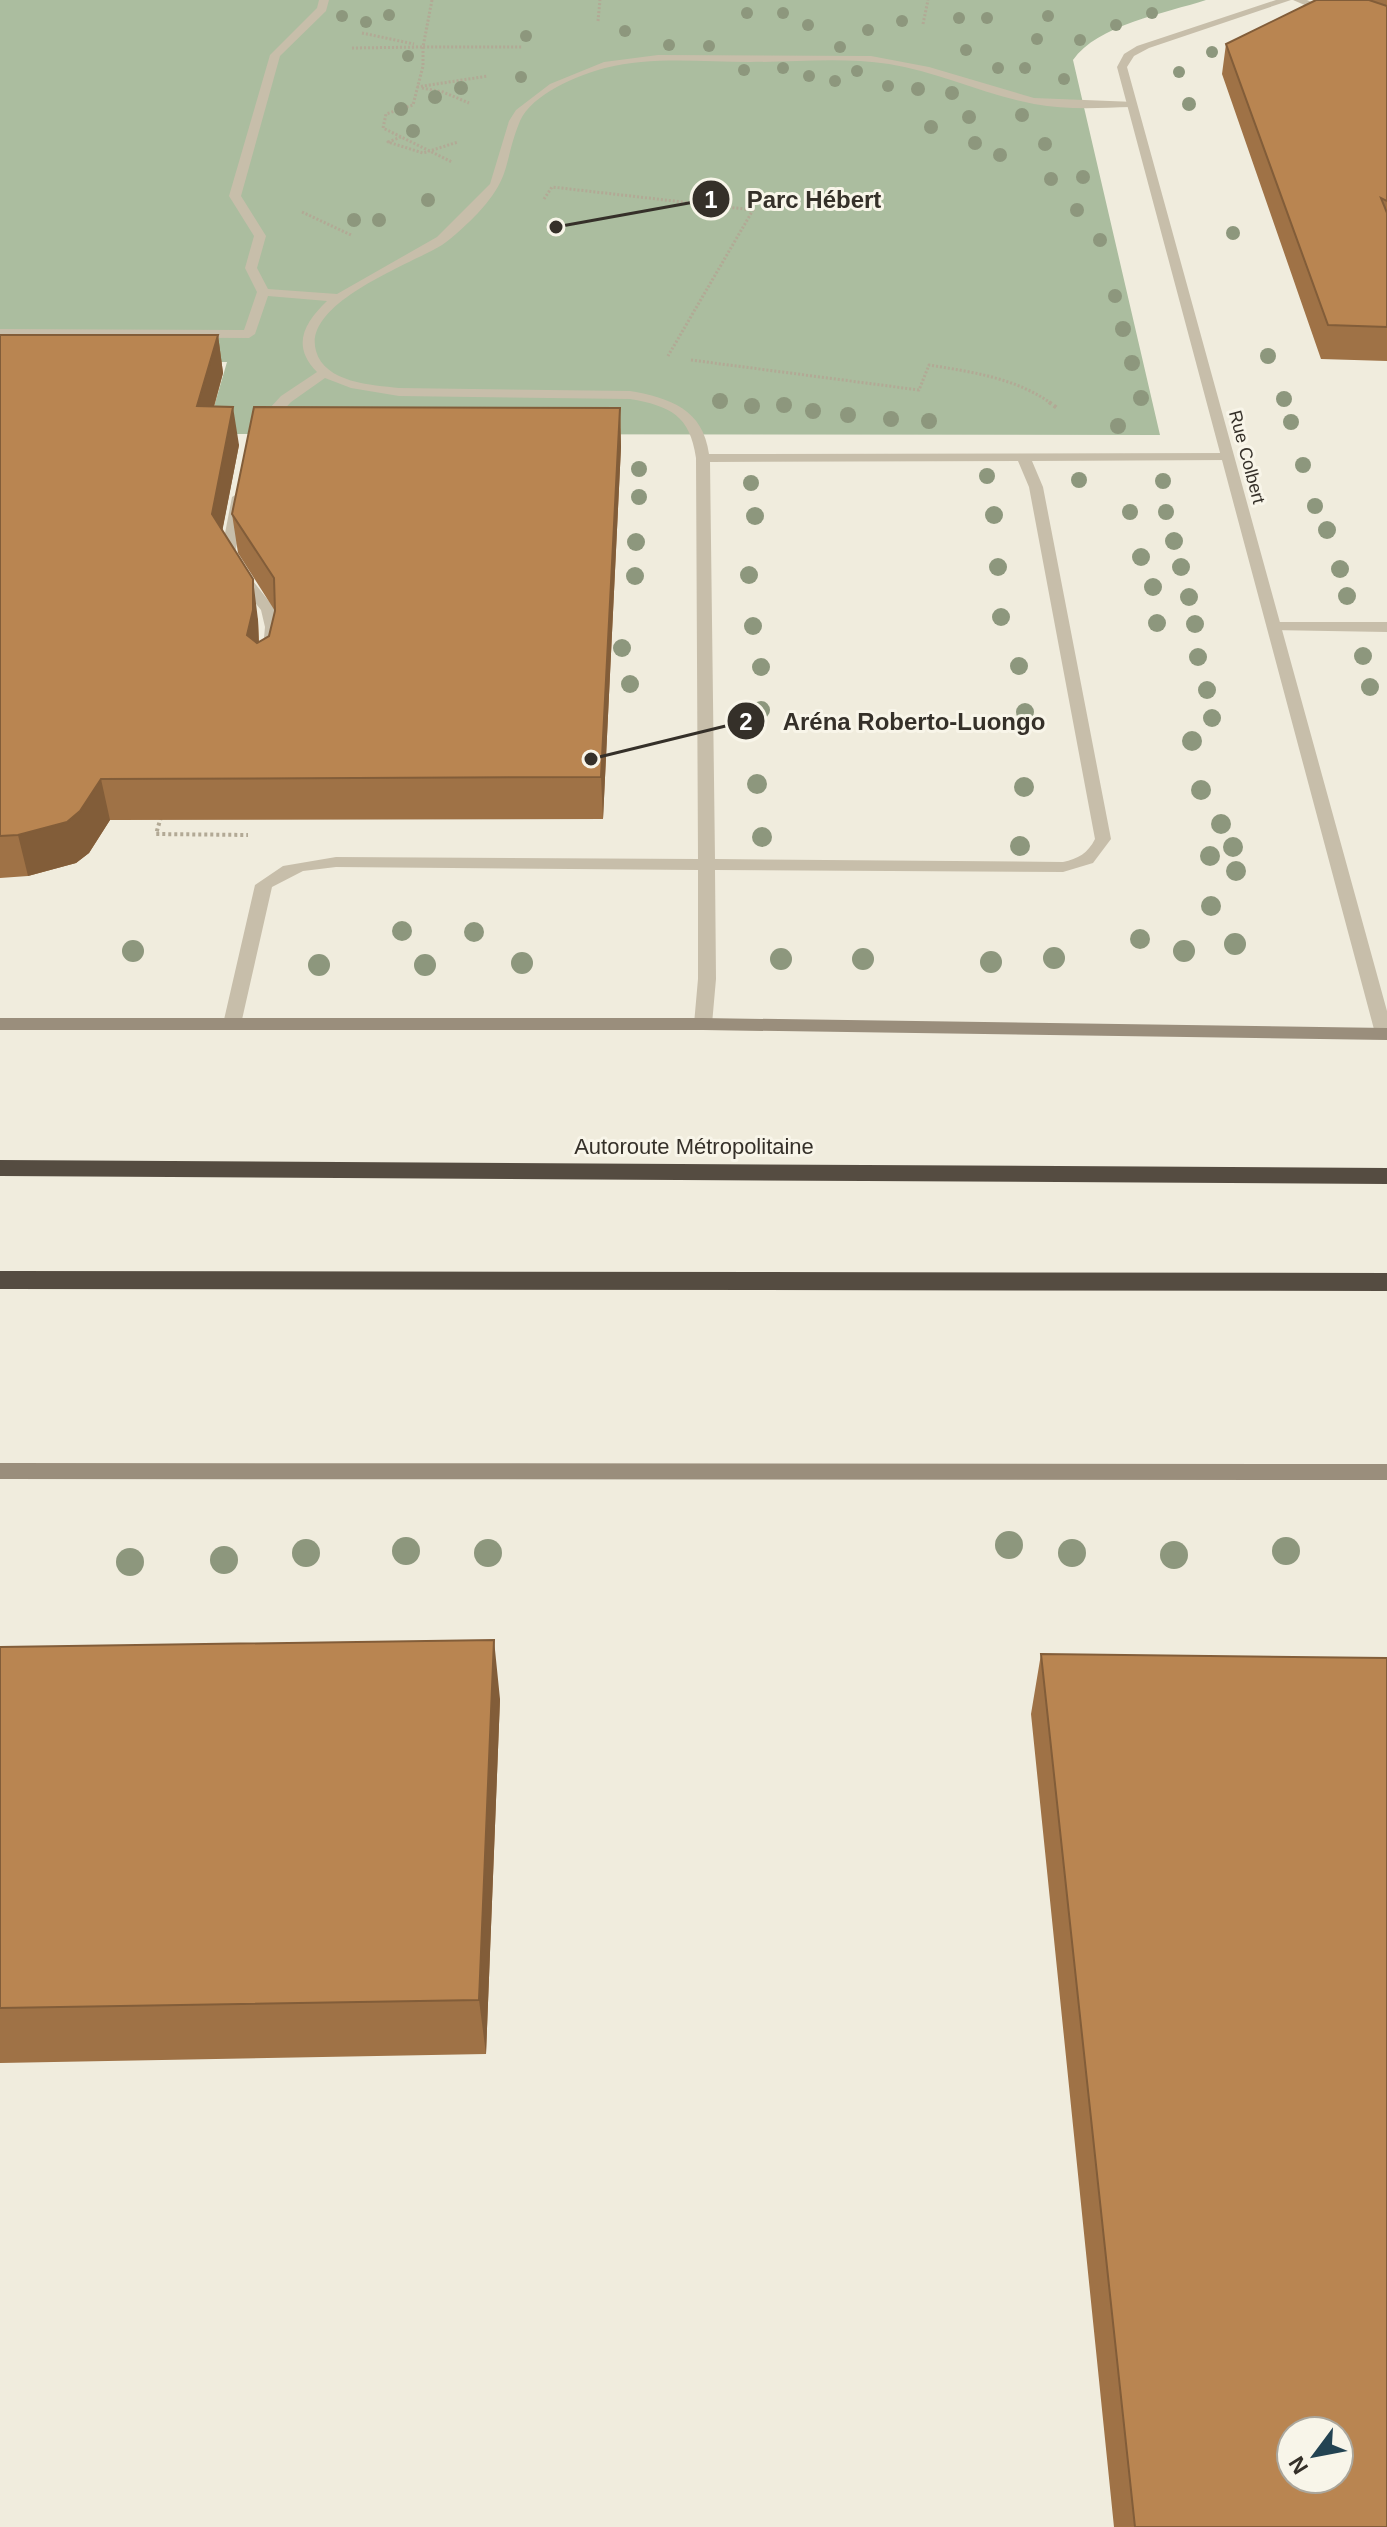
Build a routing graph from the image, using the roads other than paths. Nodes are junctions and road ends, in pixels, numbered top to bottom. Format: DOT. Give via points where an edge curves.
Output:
graph roads {
  1 [pos="324,0"];
  2 [pos="1286,0"];
  3 [pos="1298,0"];
  4 [pos="1342,17"];
  5 [pos="1131,104"];
  6 [pos="263,292"];
  7 [pos="339,298"];
  8 [pos="0,333"];
  9 [pos="326,372"];
  10 [pos="255,435"];
  11 [pos="1023,456"];
  12 [pos="1228,456"];
  13 [pos="703,458"];
  14 [pos="243,476"];
  15 [pos="1275,627"];
  16 [pos="1387,627"];
  17 [pos="268,663"];
  18 [pos="706,864"];
  19 [pos="0,1024"];
  20 [pos="232,1024"];
  21 [pos="703,1024"];
  22 [pos="1386,1034"];
  23 [pos="0,1168"];
  24 [pos="1387,1176"];
  25 [pos="0,1280"];
  26 [pos="1387,1282"];
  27 [pos="0,1471"];
  28 [pos="1387,1472"];
  1 -- 6 [label="street" via="322,9 275,55 235,196 260,236 251,268"];
  2 -- 5 [label="street, Rue Colbert" via="1130,53 1122,67"];
  3 -- 4 [label="street"];
  5 -- 7 [label="street" via="1035,101 913,66 862,59 650,59 602,65 520,110 504,172 469,216 440,241"];
  5 -- 12 [label="street, Rue Colbert"];
  6 -- 7 [label="street"];
  6 -- 8 [label="street" via="249,334"];
  7 -- 9 [label="street" via="306,333 313,361"];
  9 -- 10 [label="street" via="268,416"];
  9 -- 13 [label="street" via="347,383 399,392 604,393 655,399 697,426"];
  11 -- 12 [label="street"];
  11 -- 13 [label="street"];
  11 -- 18 [label="street" via="1036,487 1103,839 1098,853 1063,867"];
  12 -- 15 [label="street, Rue Colbert"];
  13 -- 18 [label="street"];
  14 -- 17 [label="street" via="228,554 268,609 273,627"];
  15 -- 16 [label="street"];
  15 -- 22 [label="street, Rue Colbert"];
  18 -- 20 [label="street" via="336,862 288,870 264,885"];
  18 -- 21 [label="street"];
  19 -- 20 [label="main road"];
  20 -- 21 [label="main road"];
  21 -- 22 [label="main road"];
  23 -- 24 [label="highway, Autoroute Métropolitaine"];
  25 -- 26 [label="highway"];
  27 -- 28 [label="main road"];
}
